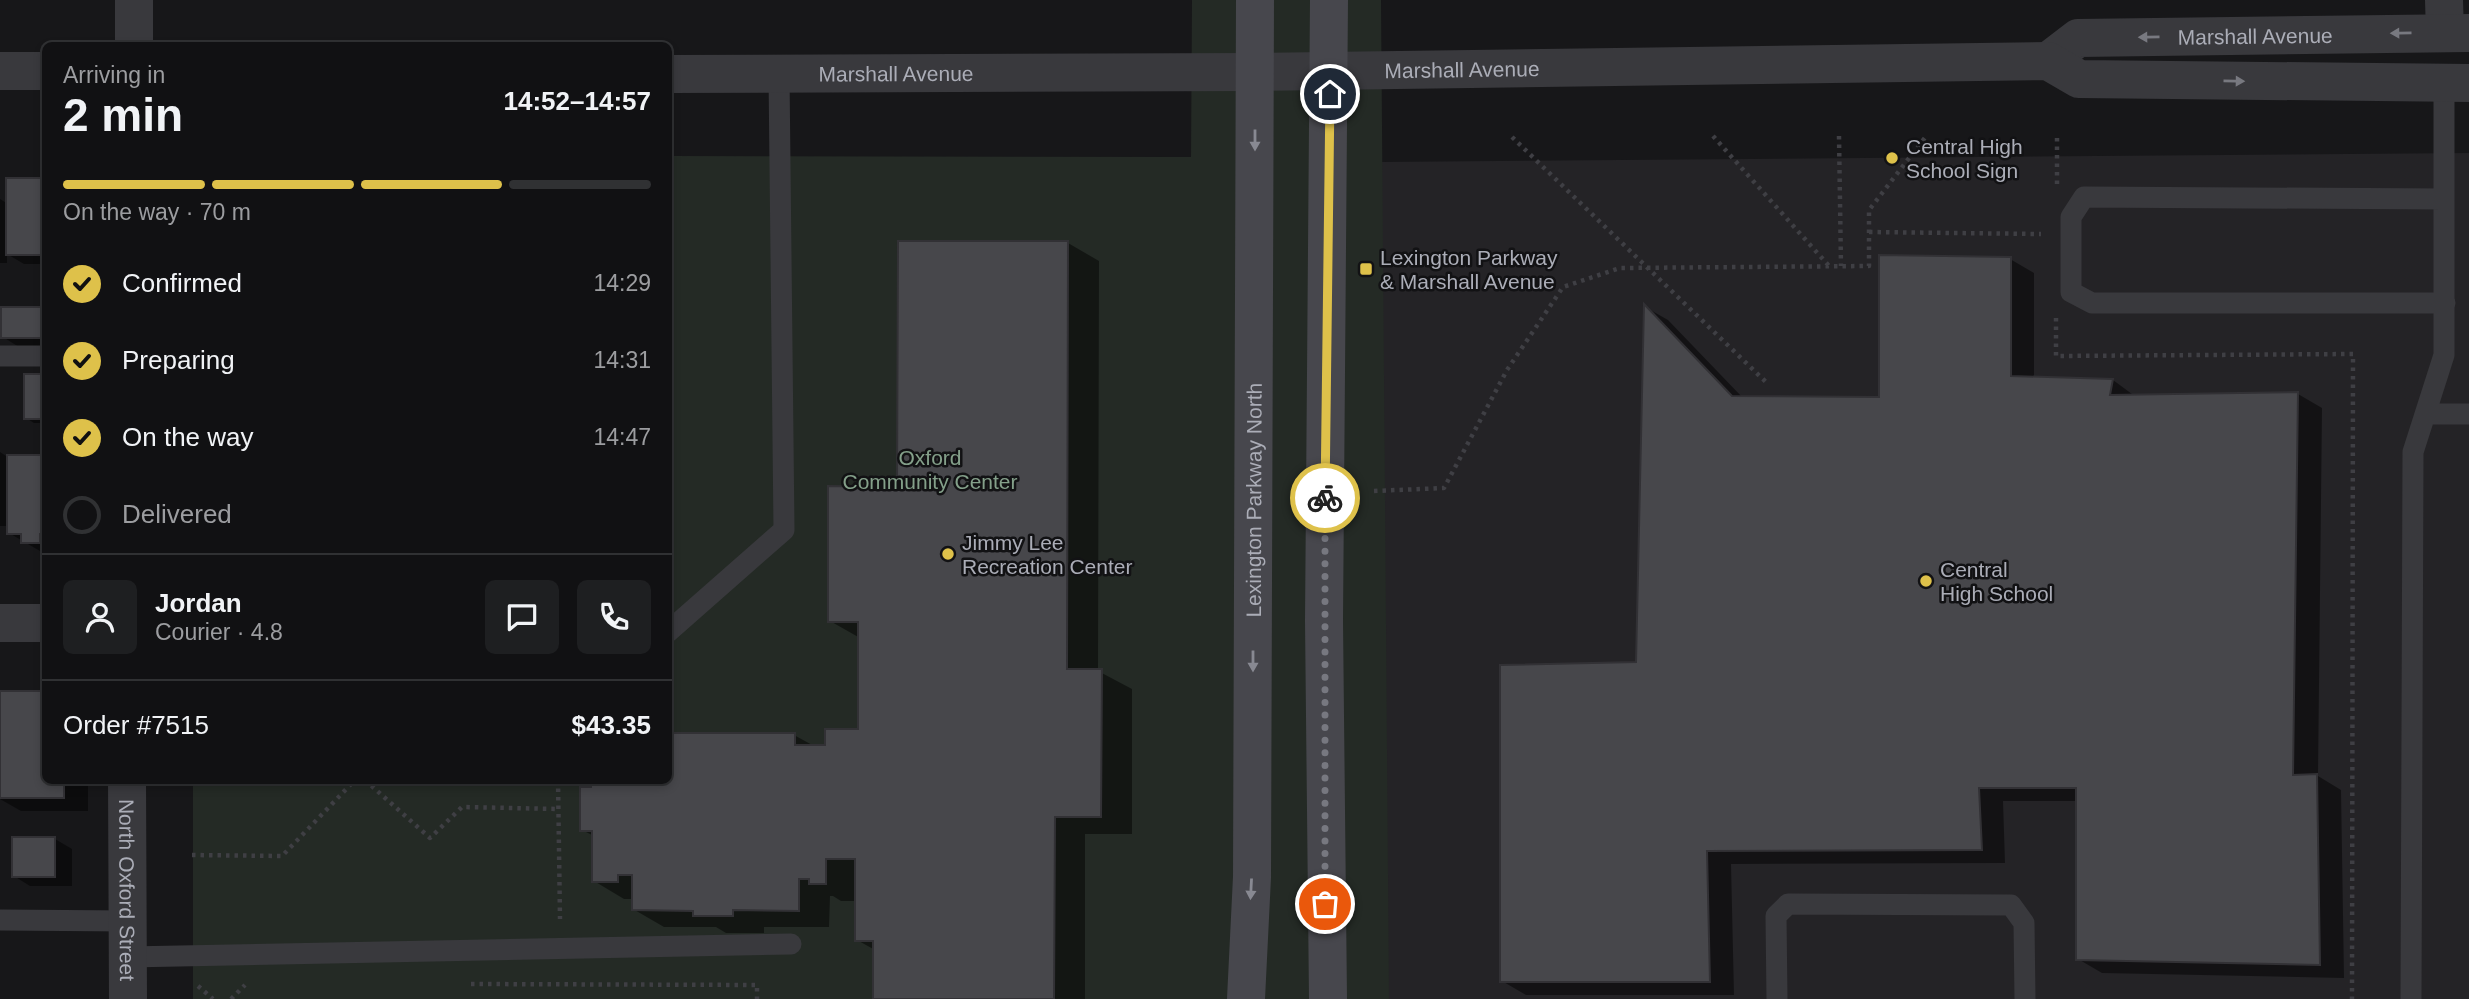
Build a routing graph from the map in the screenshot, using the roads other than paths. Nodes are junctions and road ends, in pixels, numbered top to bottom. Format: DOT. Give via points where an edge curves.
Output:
graph roads {
  1 [pos="134,0"];
  2 [pos="1255,0"];
  3 [pos="1329,0"];
  4 [pos="2453,22"];
  5 [pos="134,42"];
  6 [pos="2048,61"];
  7 [pos="1330,70"];
  8 [pos="0,71"];
  9 [pos="42,71"];
  10 [pos="1255,72"];
  11 [pos="672,74"];
  12 [pos="779,74"];
  13 [pos="2457,83"];
  14 [pos="2444,199"];
  15 [pos="2445,303"];
  16 [pos="0,356"];
  17 [pos="42,356"];
  18 [pos="2427,414"];
  19 [pos="2469,414"];
  20 [pos="0,623"];
  21 [pos="42,623"];
  22 [pos="672,628"];
  23 [pos="127,784"];
  24 [pos="0,920"];
  25 [pos="128,939"];
  26 [pos="791,944"];
  27 [pos="128,999"];
  28 [pos="1246,999"];
  29 [pos="1328,999"];
  30 [pos="1777,999"];
  31 [pos="2025,999"];
  32 [pos="2411,999"];
  1 -- 5 [label="street"];
  2 -- 10 [label="main road, Lexington Parkway North"];
  3 -- 7 [label="main road"];
  4 -- 6 [label="street, Marshall Avenue, one-way" via="2078,38"];
  6 -- 7 [label="street, Marshall Avenue"];
  6 -- 13 [label="street, Marshall Avenue, one-way" via="2078,79"];
  7 -- 10 [label="street, Marshall Avenue"];
  7 -- 29 [label="main road" via="1324,621"];
  8 -- 9 [label="street"];
  10 -- 12 [label="street, Marshall Avenue"];
  10 -- 28 [label="main road, Lexington Parkway North, one-way" via="1252,877"];
  11 -- 12 [label="street, Marshall Avenue"];
  12 -- 22 [label="lane" via="784,530"];
  13 -- 14 [label="lane"];
  14 -- 15 [label="lane"];
  14 -- 15 [label="lane" via="2084,197 2071,216 2071,292 2092,303"];
  15 -- 18 [label="lane" via="2444,355"];
  16 -- 17 [label="lane"];
  18 -- 19 [label="lane"];
  18 -- 32 [label="lane" via="2413,452"];
  20 -- 21 [label="street"];
  23 -- 25 [label="street, North Oxford Street"];
  24 -- 25 [label="lane"];
  25 -- 26 [label="lane" via="560,948"];
  25 -- 27 [label="street, North Oxford Street"];
  30 -- 31 [label="lane" via="1776,916 1788,904 1802,904 2011,905 2024,923"];
}
